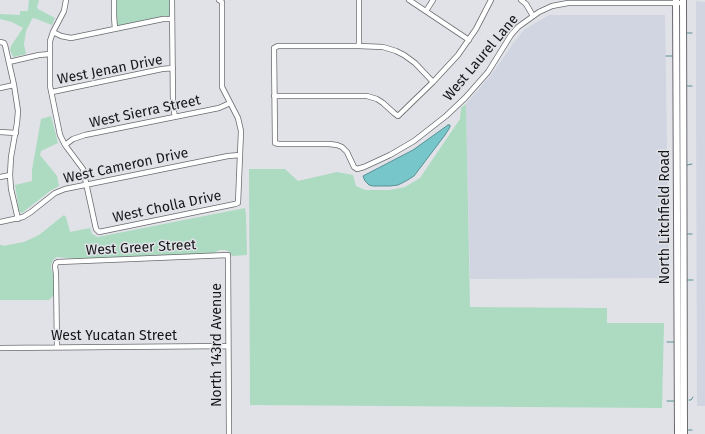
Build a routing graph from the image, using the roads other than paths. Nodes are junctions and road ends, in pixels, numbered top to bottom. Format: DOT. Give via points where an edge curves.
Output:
graph roads {
  1 [pos="66,0"];
  2 [pos="114,0"];
  3 [pos="172,0"];
  4 [pos="359,0"];
  5 [pos="409,0"];
  6 [pos="433,0"];
  7 [pos="491,0"];
  8 [pos="521,0"];
  9 [pos="220,1"];
  10 [pos="679,2"];
  11 [pos="426,11"];
  12 [pos="533,16"];
  13 [pos="172,19"];
  14 [pos="115,29"];
  15 [pos="53,32"];
  16 [pos="469,40"];
  17 [pos="2,42"];
  18 [pos="359,46"];
  19 [pos="50,54"];
  20 [pos="9,62"];
  21 [pos="173,68"];
  22 [pos="433,82"];
  23 [pos="14,85"];
  24 [pos="0,88"];
  25 [pos="52,92"];
  26 [pos="274,96"];
  27 [pos="230,103"];
  28 [pos="175,117"];
  29 [pos="0,132"];
  30 [pos="16,133"];
  31 [pos="65,145"];
  32 [pos="240,155"];
  33 [pos="10,175"];
  34 [pos="0,177"];
  35 [pos="87,185"];
  36 [pos="18,219"];
  37 [pos="0,222"];
  38 [pos="228,255"];
  39 [pos="680,297"];
  40 [pos="228,346"];
  41 [pos="57,347"];
  42 [pos="0,348"];
  43 [pos="677,349"];
  44 [pos="684,395"];
  45 [pos="229,434"];
  46 [pos="678,434"];
  47 [pos="684,434"];
  1 -- 15 [label="street" via="64,11"];
  2 -- 14 [label="street"];
  3 -- 13 [label="street"];
  4 -- 18 [label="street"];
  5 -- 11 [label="street"];
  6 -- 11 [label="street"];
  7 -- 16 [label="street"];
  8 -- 12 [label="street"];
  9 -- 27 [label="street" via="222,87"];
  10 -- 12 [label="street, West Laurel Lane" via="568,3 552,6"];
  10 -- 39 [label="main road, North Litchfield Road"];
  11 -- 16 [label="street"];
  12 -- 26 [label="street, West Laurel Lane" via="511,35 488,72 446,116 402,148 358,169 354,167 344,149 337,145 275,143"];
  13 -- 14 [label="street"];
  13 -- 21 [label="street"];
  14 -- 15 [label="street" via="71,38"];
  15 -- 19 [label="street"];
  16 -- 22 [label="street"];
  17 -- 20 [label="street"];
  18 -- 22 [label="street" via="383,47 396,51 415,63"];
  18 -- 26 [label="street" via="274,48"];
  19 -- 20 [label="street"];
  19 -- 25 [label="street"];
  20 -- 23 [label="street"];
  21 -- 25 [label="street, West Jenan Drive"];
  21 -- 28 [label="street"];
  22 -- 26 [label="street" via="398,116 377,99 367,96"];
  23 -- 24 [label="street"];
  23 -- 30 [label="street" via="18,111"];
  25 -- 31 [label="street" via="60,135"];
  27 -- 28 [label="street, West Sierra Street" via="219,108"];
  27 -- 32 [label="street" via="240,126"];
  28 -- 31 [label="street, West Sierra Street" via="78,137"];
  29 -- 30 [label="street"];
  30 -- 33 [label="street"];
  31 -- 35 [label="street" via="81,165"];
  32 -- 35 [label="street, West Cameron Drive"];
  32 -- 35 [label="street, West Cholla Drive" via="238,203 99,232 96,229"];
  33 -- 34 [label="street"];
  33 -- 36 [label="street"];
  35 -- 36 [label="street, West Cameron Drive" via="55,193"];
  36 -- 37 [label="street, West Cameron Drive"];
  38 -- 40 [label="street, North 143rd Avenue"];
  38 -- 41 [label="street, West Greer Street" via="56,263"];
  39 -- 43 [label="main road, North Litchfield Road"];
  39 -- 44 [label="main road, North Litchfield Road"];
  40 -- 41 [label="street, West Yucatan Street"];
  40 -- 45 [label="street, North 143rd Avenue"];
  41 -- 42 [label="street, West Yucatan Street"];
  43 -- 44 [label="main road" via="680,355 680,389"];
  43 -- 46 [label="main road, North Litchfield Road"];
  44 -- 47 [label="main road, North Litchfield Road"];
}
